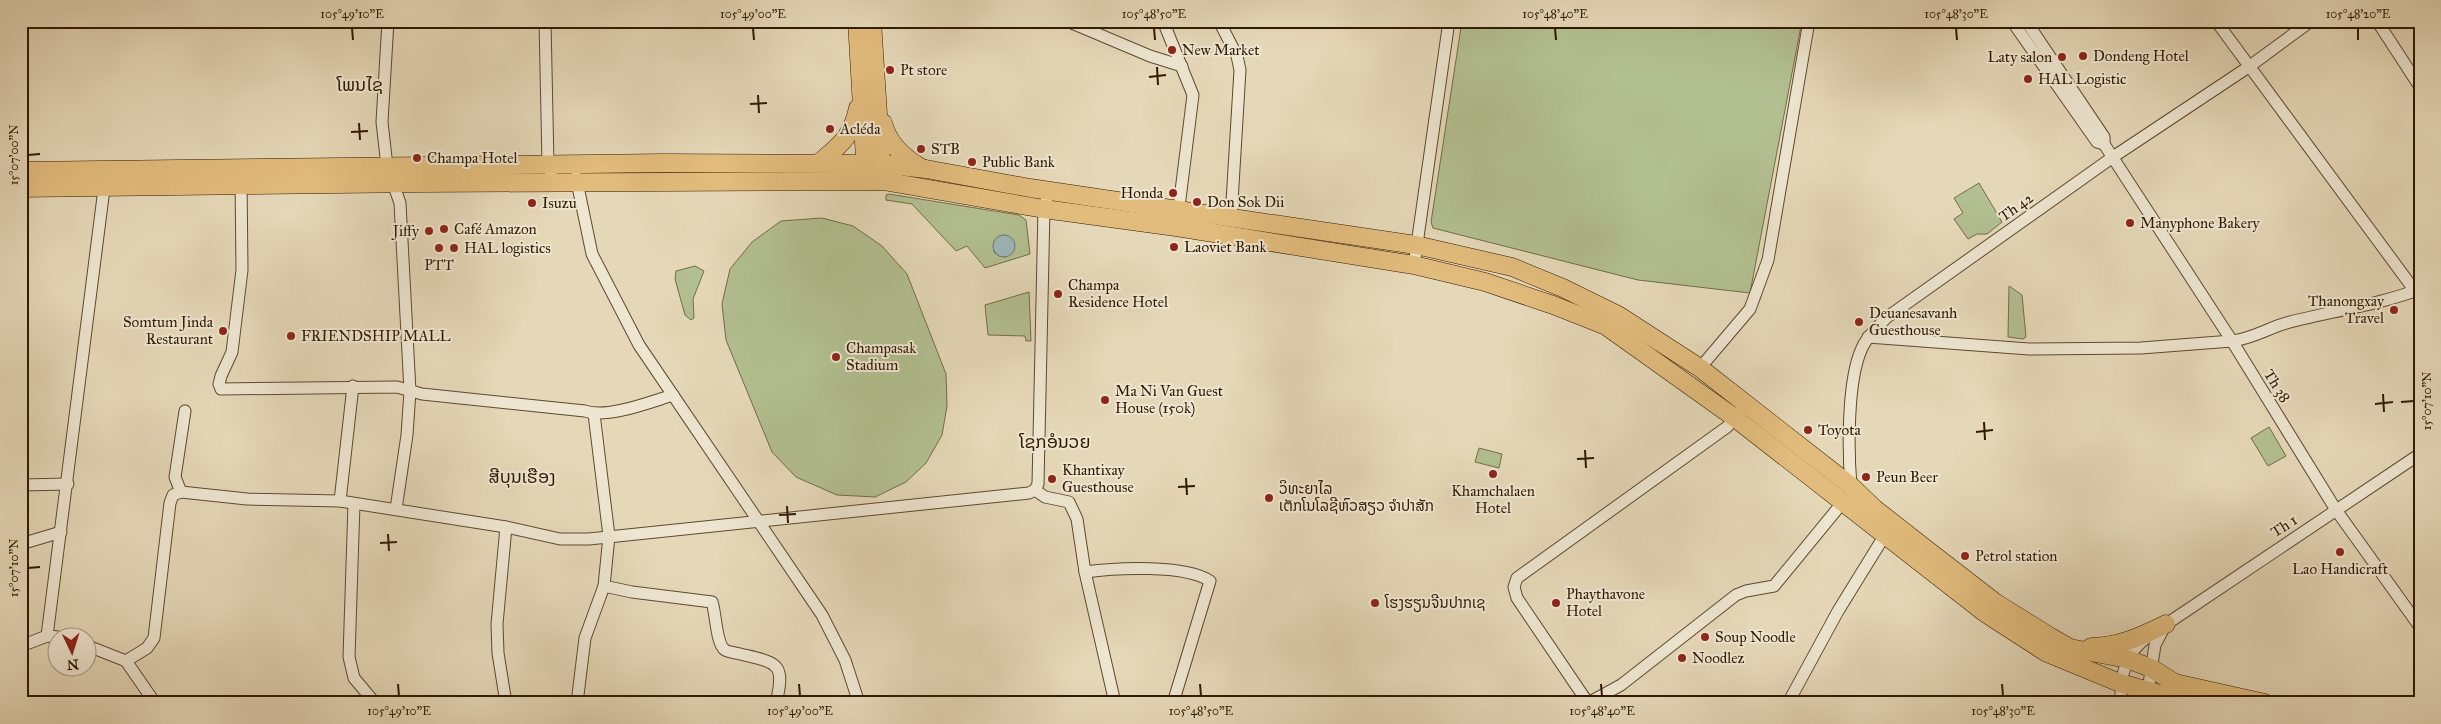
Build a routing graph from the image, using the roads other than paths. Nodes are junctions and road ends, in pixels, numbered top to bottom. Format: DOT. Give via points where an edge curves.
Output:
graph roads {
  1 [pos="388,21"];
  2 [pos="545,21"];
  3 [pos="857,21"];
  4 [pos="872,21"];
  5 [pos="1067,21"];
  6 [pos="1163,21"];
  7 [pos="1219,21"];
  8 [pos="1449,21"];
  9 [pos="1809,21"];
  10 [pos="2012,21"];
  11 [pos="2026,21"];
  12 [pos="2216,21"];
  13 [pos="2311,21"];
  14 [pos="2377,21"];
  15 [pos="1182,66"];
  16 [pos="2250,66"];
  17 [pos="2420,87"];
  18 [pos="869,96"];
  19 [pos="2104,144"];
  20 [pos="2113,157"];
  21 [pos="819,163"];
  22 [pos="548,164"];
  23 [pos="576,164"];
  24 [pos="387,166"];
  25 [pos="922,168"];
  26 [pos="21,171"];
  27 [pos="874,172"];
  28 [pos="105,178"];
  29 [pos="241,178"];
  30 [pos="576,183"];
  31 [pos="394,184"];
  32 [pos="554,184"];
  33 [pos="21,188"];
  34 [pos="1049,190"];
  35 [pos="1044,210"];
  36 [pos="1231,218"];
  37 [pos="1177,219"];
  38 [pos="1416,245"];
  39 [pos="1414,265"];
  40 [pos="2417,290"];
  41 [pos="1868,337"];
  42 [pos="2232,341"];
  43 [pos="1700,368"];
  44 [pos="353,386"];
  45 [pos="410,391"];
  46 [pos="673,395"];
  47 [pos="1747,404"];
  48 [pos="184,411"];
  49 [pos="594,414"];
  50 [pos="1735,418"];
  51 [pos="2420,454"];
  52 [pos="68,484"];
  53 [pos="21,485"];
  54 [pos="1036,490"];
  55 [pos="181,492"];
  56 [pos="1847,494"];
  57 [pos="340,501"];
  58 [pos="354,504"];
  59 [pos="396,509"];
  60 [pos="2336,510"];
  61 [pos="761,522"];
  62 [pos="506,527"];
  63 [pos="1889,529"];
  64 [pos="61,532"];
  65 [pos="610,536"];
  66 [pos="21,544"];
  67 [pos="1085,572"];
  68 [pos="604,586"];
  69 [pos="2166,624"];
  70 [pos="53,626"];
  71 [pos="2420,627"];
  72 [pos="48,638"];
  73 [pos="21,646"];
  74 [pos="2070,648"];
  75 [pos="98,650"];
  76 [pos="2127,659"];
  77 [pos="126,661"];
  78 [pos="2151,668"];
  79 [pos="2120,683"];
  80 [pos="2147,697"];
  81 [pos="154,703"];
  82 [pos="375,703"];
  83 [pos="506,703"];
  84 [pos="578,703"];
  85 [pos="776,703"];
  86 [pos="859,703"];
  87 [pos="1115,703"];
  88 [pos="1173,703"];
  89 [pos="1588,703"];
  90 [pos="1788,703"];
  91 [pos="2121,703"];
  92 [pos="2192,703"];
  93 [pos="2265,703"];
  1 -- 24 [label="street" via="382,122"];
  2 -- 22 [label="street"];
  3 -- 18 [label="highway"];
  4 -- 18 [label="highway"];
  5 -- 15 [label="street"];
  6 -- 15 [label="street"];
  7 -- 36 [label="street" via="1237,56 1240,70"];
  8 -- 38 [label="street"];
  9 -- 43 [label="street" via="1768,260 1750,309"];
  10 -- 19 [label="street" via="2096,142"];
  11 -- 19 [label="street" via="2104,137"];
  12 -- 16 [label="street"];
  13 -- 16 [label="street, Th 42"];
  14 -- 17 [label="street"];
  15 -- 37 [label="street" via="1193,95 1193,108"];
  16 -- 20 [label="street, Th 42"];
  16 -- 40 [label="street" via="2347,201"];
  18 -- 21 [label="highway" via="845,142"];
  18 -- 25 [label="highway" via="886,134 905,158"];
  18 -- 27 [label="highway"];
  19 -- 20 [label="street, Th 38"];
  20 -- 41 [label="street, Th 42" via="1886,318"];
  20 -- 42 [label="street, Th 38"];
  21 -- 23 [label="highway"];
  21 -- 27 [label="highway"];
  22 -- 23 [label="highway"];
  22 -- 24 [label="highway"];
  22 -- 32 [label="street"];
  23 -- 30 [label="street"];
  24 -- 29 [label="highway"];
  24 -- 31 [label="street"];
  25 -- 27 [label="highway"];
  25 -- 34 [label="highway"];
  26 -- 28 [label="highway"];
  27 -- 30 [label="highway"];
  27 -- 35 [label="highway"];
  28 -- 29 [label="highway"];
  28 -- 33 [label="highway"];
  28 -- 52 [label="street"];
  29 -- 31 [label="highway"];
  29 -- 44 [label="street" via="242,270 232,352 221,376 221,389"];
  30 -- 32 [label="highway"];
  30 -- 46 [label="street" via="592,254 639,345"];
  31 -- 32 [label="highway"];
  31 -- 45 [label="street" via="400,203"];
  34 -- 35 [label="street"];
  34 -- 37 [label="highway"];
  35 -- 37 [label="highway"];
  35 -- 54 [label="street"];
  36 -- 37 [label="highway"];
  36 -- 38 [label="highway"];
  37 -- 39 [label="highway"];
  38 -- 39 [label="street"];
  38 -- 43 [label="highway" via="1512,267 1562,288 1618,315"];
  39 -- 50 [label="highway" via="1485,282 1606,326"];
  40 -- 42 [label="street" via="2290,322"];
  41 -- 42 [label="street" via="2038,349 2141,348"];
  41 -- 56 [label="street, Th 42" via="1857,360"];
  42 -- 60 [label="street, Th 38"];
  43 -- 47 [label="highway"];
  44 -- 45 [label="street" via="397,387"];
  44 -- 57 [label="street"];
  45 -- 49 [label="street"];
  45 -- 59 [label="street"];
  46 -- 49 [label="street" via="638,406"];
  46 -- 61 [label="street"];
  47 -- 50 [label="street"];
  47 -- 56 [label="highway"];
  48 -- 55 [label="street" via="175,478"];
  49 -- 65 [label="street"];
  50 -- 56 [label="highway"];
  50 -- 89 [label="street" via="1514,583 1517,598"];
  51 -- 60 [label="street, Th 1"];
  52 -- 53 [label="street"];
  52 -- 64 [label="street"];
  54 -- 61 [label="street"];
  54 -- 67 [label="street" via="1045,497 1064,500 1071,505"];
  55 -- 57 [label="street" via="247,499"];
  55 -- 77 [label="street" via="173,495 170,503 154,638 147,648"];
  56 -- 63 [label="highway" via="1875,509"];
  56 -- 89 [label="street" via="1774,586 1746,590 1736,595 1621,685"];
  57 -- 58 [label="street"];
  58 -- 59 [label="street"];
  58 -- 82 [label="street" via="349,657 354,678"];
  59 -- 62 [label="street"];
  60 -- 69 [label="street, Th 1"];
  60 -- 71 [label="street, Th 38"];
  61 -- 65 [label="street"];
  61 -- 86 [label="street" via="822,615 844,660"];
  62 -- 65 [label="street" via="560,539 589,540"];
  62 -- 83 [label="street" via="496,624"];
  63 -- 74 [label="highway" via="1996,603"];
  63 -- 79 [label="highway" via="1985,613 2047,653"];
  63 -- 90 [label="street" via="1838,611"];
  64 -- 66 [label="street"];
  64 -- 70 [label="street"];
  65 -- 68 [label="street"];
  67 -- 87 [label="street"];
  67 -- 88 [label="street" via="1117,568 1169,570 1210,581"];
  68 -- 84 [label="street" via="585,638"];
  68 -- 85 [label="street" via="712,602 719,642 725,650 771,662 779,670 781,681"];
  69 -- 74 [label="highway" via="2120,644"];
  69 -- 76 [label="street, Th 1" via="2142,641"];
  69 -- 78 [label="street, Th 1" via="2155,646"];
  72 -- 73 [label="street"];
  74 -- 76 [label="highway"];
  75 -- 77 [label="street"];
  76 -- 78 [label="highway"];
  76 -- 79 [label="street"];
  77 -- 81 [label="street"];
  78 -- 80 [label="street, Th 1"];
  78 -- 93 [label="highway" via="2176,683"];
  79 -- 80 [label="highway"];
  79 -- 91 [label="street"];
  80 -- 92 [label="highway"];
}
